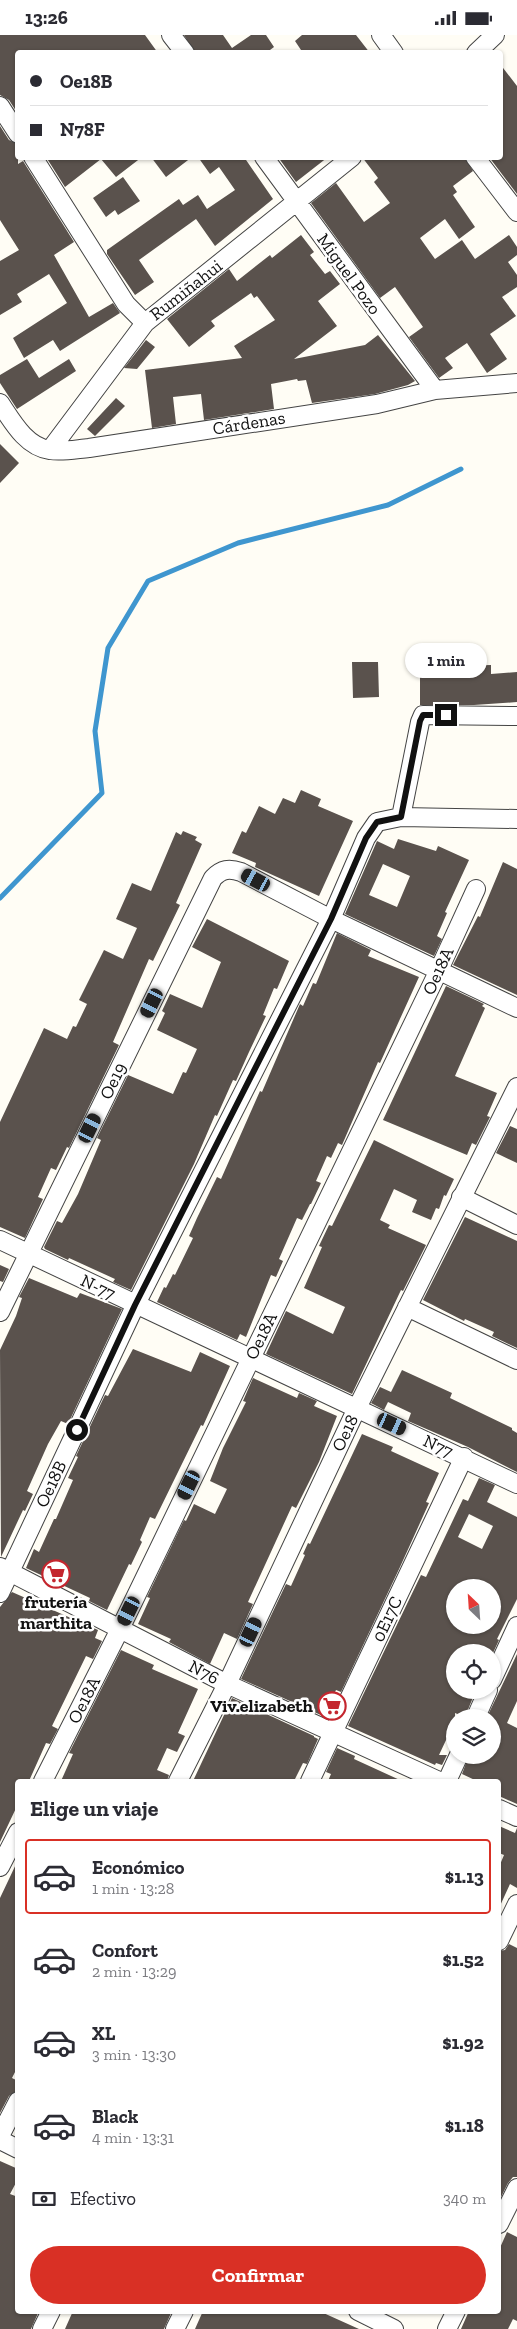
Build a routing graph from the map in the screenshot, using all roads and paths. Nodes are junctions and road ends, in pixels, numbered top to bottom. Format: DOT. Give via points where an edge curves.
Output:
graph roads {
  1 [pos="172,35"];
  2 [pos="381,35"];
  3 [pos="495,35"];
  4 [pos="183,50"];
  5 [pos="392,50"];
  6 [pos="479,50"];
  7 [pos="0,106"];
  8 [pos="15,129"];
  9 [pos="35,160"];
  10 [pos="266,160"];
  11 [pos="348,160"];
  12 [pos="477,160"];
  13 [pos="297,202"];
  14 [pos="517,212"];
  15 [pos="145,323"];
  16 [pos="517,383"];
  17 [pos="434,390"];
  18 [pos="0,403"];
  19 [pos="50,450"];
  20 [pos="517,716"];
  21 [pos="401,817"];
  22 [pos="517,819"];
  23 [pos="476,889"];
  24 [pos="331,919"];
  25 [pos="438,972"];
  26 [pos="517,1008"];
  27 [pos="517,1087"];
  28 [pos="461,1197"];
  29 [pos="517,1225"];
  30 [pos="0,1240"];
  31 [pos="29,1252"];
  32 [pos="135,1305"];
  33 [pos="407,1307"];
  34 [pos="0,1312"];
  35 [pos="250,1358"];
  36 [pos="517,1360"];
  37 [pos="357,1408"];
  38 [pos="464,1457"];
  39 [pos="517,1484"];
  40 [pos="5,1569"];
  41 [pos="0,1593"];
  42 [pos="517,1626"];
  43 [pos="120,1629"];
  44 [pos="501,1661"];
  45 [pos="227,1684"];
  46 [pos="333,1733"];
  47 [pos="454,1764"];
  48 [pos="44,1779"];
  49 [pos="179,1779"];
  50 [pos="311,1779"];
  51 [pos="435,1779"];
  52 [pos="448,1779"];
  53 [pos="501,1810"];
  54 [pos="517,1817"];
  55 [pos="15,1838"];
  56 [pos="0,1867"];
  57 [pos="517,1904"];
  58 [pos="501,1937"];
  59 [pos="15,2107"];
  60 [pos="0,2136"];
  61 [pos="0,2140"];
  62 [pos="15,2148"];
  63 [pos="517,2187"];
  64 [pos="501,2220"];
  65 [pos="50,2314"];
  66 [pos="182,2314"];
  67 [pos="364,2314"];
  68 [pos="454,2314"];
  69 [pos="42,2329"];
  70 [pos="175,2329"];
  71 [pos="394,2329"];
  72 [pos="447,2329"];
  1 -- 4 [label="street"];
  2 -- 5 [label="street"];
  3 -- 6 [label="street"];
  7 -- 8 [label="street"];
  9 -- 15 [label="street" via="126,304"];
  10 -- 13 [label="street, Miguel Pozo"];
  11 -- 13 [label="street, Rumiñahui"];
  12 -- 14 [label="street"];
  13 -- 15 [label="street, Rumiñahui"];
  13 -- 17 [label="street, Miguel Pozo"];
  15 -- 19 [label="street, Rumiñahui"];
  16 -- 17 [label="street, Cárdenas"];
  17 -- 19 [label="street, Cárdenas" via="377,404 89,448"];
  18 -- 19 [label="street" via="21,433 37,446"];
  20 -- 21 [label="street" via="423,715"];
  21 -- 22 [label="street, Oe18B"];
  21 -- 24 [label="street, Oe18B" via="377,822 366,838"];
  23 -- 25 [label="street, Oe18A"];
  24 -- 25 [label="street"];
  24 -- 31 [label="street, Oe19" via="241,872 225,870 213,878"];
  24 -- 32 [label="street, Oe18B"];
  25 -- 26 [label="street"];
  25 -- 35 [label="street, Oe18A"];
  27 -- 28 [label="street, Oe18"];
  28 -- 29 [label="street"];
  28 -- 33 [label="street, Oe18"];
  30 -- 31 [label="street, N-77"];
  31 -- 32 [label="street, N-77"];
  31 -- 34 [label="street, Oe19"];
  32 -- 35 [label="street, N-77"];
  32 -- 40 [label="street, Oe18B"];
  33 -- 36 [label="street"];
  33 -- 37 [label="street, Oe18"];
  35 -- 37 [label="street, N77"];
  35 -- 43 [label="street, Oe18A"];
  37 -- 38 [label="street, N77"];
  37 -- 45 [label="street, Oe18"];
  38 -- 39 [label="street, N77"];
  38 -- 46 [label="street, 0E17C"];
  40 -- 41 [label="street, Oe18B"];
  40 -- 43 [label="street, N76"];
  42 -- 44 [label="street"];
  43 -- 45 [label="street, N76"];
  43 -- 48 [label="street, Oe18A"];
  45 -- 46 [label="street, N76"];
  45 -- 49 [label="street, Oe18"];
  46 -- 50 [label="street, 0E17C"];
  46 -- 51 [label="street, N76"];
  47 -- 52 [label="street"];
  53 -- 54 [label="street"];
  55 -- 56 [label="street"];
  57 -- 58 [label="street"];
  59 -- 60 [label="street"];
  61 -- 62 [label="street"];
  63 -- 64 [label="street"];
  65 -- 69 [label="street"];
  66 -- 70 [label="street"];
  67 -- 71 [label="street"];
  68 -- 72 [label="street"];
}
